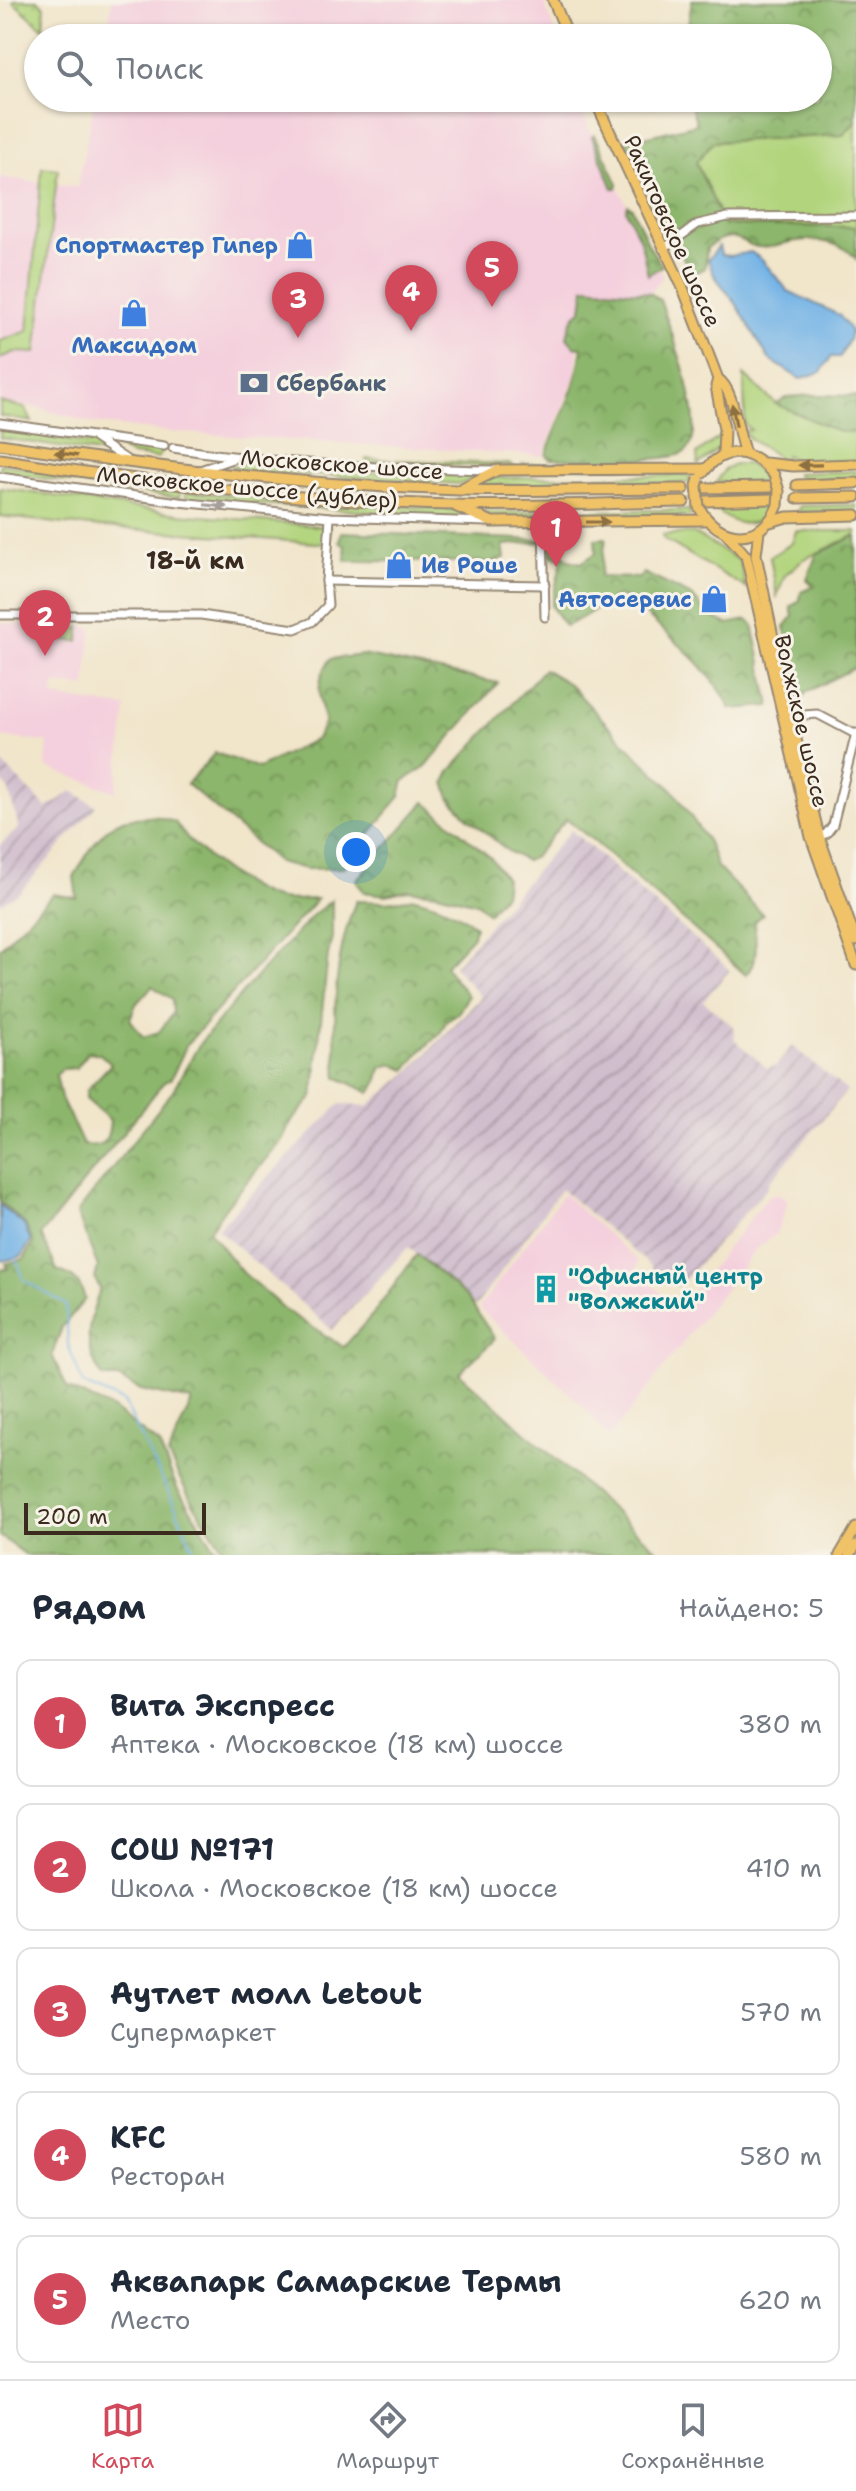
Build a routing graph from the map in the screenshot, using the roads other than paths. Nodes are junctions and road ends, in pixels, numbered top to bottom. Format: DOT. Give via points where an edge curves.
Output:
graph roads {
  1 [pos="553,0"];
  2 [pos="563,24"];
  3 [pos="600,112"];
  4 [pos="856,216"];
  5 [pos="663,249"];
  6 [pos="718,379"];
  7 [pos="0,423"];
  8 [pos="92,437"];
  9 [pos="0,444"];
  10 [pos="745,453"];
  11 [pos="723,455"];
  12 [pos="240,456"];
  13 [pos="0,459"];
  14 [pos="765,463"];
  15 [pos="132,464"];
  16 [pos="856,464"];
  17 [pos="167,468"];
  18 [pos="498,470"];
  19 [pos="194,472"];
  20 [pos="0,477"];
  21 [pos="703,479"];
  22 [pos="164,483"];
  23 [pos="856,483"];
  24 [pos="797,485"];
  25 [pos="772,487"];
  26 [pos="684,489"];
  27 [pos="459,490"];
  28 [pos="856,497"];
  29 [pos="797,498"];
  30 [pos="684,502"];
  31 [pos="776,502"];
  32 [pos="702,504"];
  33 [pos="452,505"];
  34 [pos="856,515"];
  35 [pos="330,517"];
  36 [pos="706,520"];
  37 [pos="492,522"];
  38 [pos="543,522"];
  39 [pos="770,522"];
  40 [pos="759,531"];
  41 [pos="726,533"];
  42 [pos="326,581"];
  43 [pos="545,585"];
  44 [pos="0,615"];
  45 [pos="545,617"];
  46 [pos="791,716"];
  47 [pos="856,733"];
  48 [pos="819,836"];
  49 [pos="837,916"];
  50 [pos="853,929"];
  51 [pos="856,944"];
  52 [pos="856,964"];
  53 [pos="856,1528"];
  54 [pos="856,1545"];
  55 [pos="840,1555"];
  56 [pos="850,1555"];
  1 -- 2 [label="main road"];
  3 -- 5 [label="main road, Ракитовское шоссе"];
  4 -- 5 [label="street" via="728,217 698,224"];
  5 -- 6 [label="main road, Ракитовское шоссе"];
  10 -- 6 [label="main road, Ракитовское шоссе, one-way" via="730,397"];
  6 -- 11 [label="main road, Ракитовское шоссе"];
  7 -- 8 [label="street, Московское шоссе (дублер)"];
  8 -- 12 [label="street, Московское шоссе (дублер)"];
  8 -- 15 [label="street"];
  15 -- 9 [label="main road, Московское шоссе, one-way"];
  10 -- 11 [label="main road"];
  10 -- 14 [label="main road"];
  11 -- 21 [label="main road"];
  12 -- 18 [label="street, Московское шоссе (дублер)" via="357,467"];
  12 -- 19 [label="street"];
  13 -- 22 [label="main road, Московское шоссе"];
  16 -- 14 [label="main road, one-way"];
  14 -- 31 [label="main road, bridge" via="779,491"];
  15 -- 17 [label="main road, Московское шоссе"];
  17 -- 19 [label="main road, Московское шоссе"];
  17 -- 22 [label="main road"];
  18 -- 21 [label="main road"];
  18 -- 27 [label="main road"];
  19 -- 27 [label="main road, Московское шоссе"];
  20 -- 35 [label="street, Московское шоссе (дублер), one-way"];
  21 -- 25 [label="main road"];
  21 -- 32 [label="main road, bridge" via="697,486"];
  22 -- 33 [label="main road, Московское шоссе"];
  23 -- 24 [label="main road"];
  26 -- 27 [label="main road, Московское шоссе"];
  28 -- 29 [label="main road"];
  30 -- 33 [label="main road, Московское шоссе"];
  31 -- 32 [label="main road"];
  31 -- 39 [label="main road"];
  32 -- 36 [label="main road"];
  33 -- 37 [label="main road"];
  34 -- 39 [label="main road"];
  35 -- 37 [label="street, Московское шоссе (дублер)"];
  35 -- 42 [label="street"];
  38 -- 36 [label="main road, one-way"];
  36 -- 41 [label="main road"];
  37 -- 38 [label="main road"];
  38 -- 43 [label="street"];
  39 -- 40 [label="main road"];
  40 -- 41 [label="main road"];
  40 -- 46 [label="main road, Волжское шоссе" via="756,555"];
  41 -- 49 [label="main road, Волжское шоссе" via="746,556 803,807"];
  42 -- 43 [label="street"];
  42 -- 44 [label="street" via="328,605 312,622 295,629 201,615"];
  43 -- 45 [label="street"];
  46 -- 47 [label="street" via="817,714"];
  46 -- 48 [label="main road, Волжское шоссе"];
  47 -- 48 [label="street" via="833,825"];
  48 -- 50 [label="main road, Волжское шоссе"];
  49 -- 51 [label="street"];
  49 -- 52 [label="main road, Волжское шоссе"];
  50 -- 51 [label="main road, Волжское шоссе"];
  53 -- 55 [label="main road"];
  54 -- 56 [label="main road"];
}
